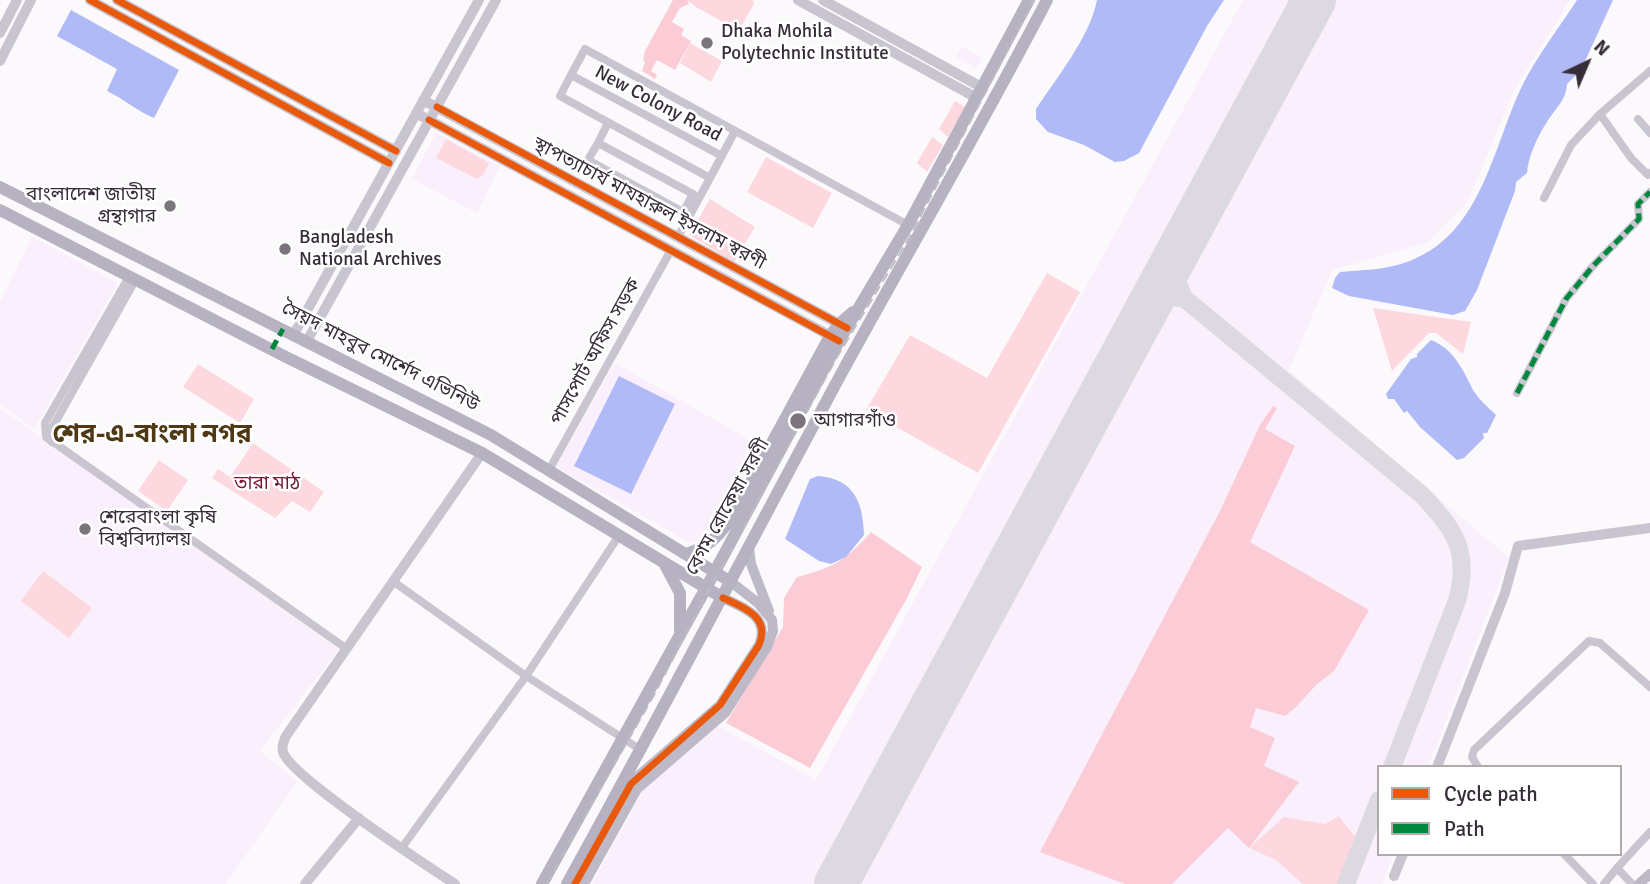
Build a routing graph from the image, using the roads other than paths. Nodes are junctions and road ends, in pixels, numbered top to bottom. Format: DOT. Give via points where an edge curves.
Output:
graph roads {
  1 [pos="17,0"];
  2 [pos="31,0"];
  3 [pos="90,0"];
  4 [pos="117,0"];
  5 [pos="479,0"];
  6 [pos="496,0"];
  7 [pos="799,0"];
  8 [pos="822,0"];
  9 [pos="1029,0"];
  10 [pos="1046,0"];
  11 [pos="173,30"];
  12 [pos="0,33"];
  13 [pos="167,42"];
  14 [pos="0,61"];
  15 [pos="1650,71"];
  16 [pos="274,85"];
  17 [pos="594,88"];
  18 [pos="980,93"];
  19 [pos="268,96"];
  20 [pos="424,100"];
  21 [pos="994,101"];
  22 [pos="437,107"];
  23 [pos="416,113"];
  24 [pos="1601,114"];
  25 [pos="1638,119"];
  26 [pos="429,120"];
  27 [pos="608,122"];
  28 [pos="735,131"];
  29 [pos="1650,133"];
  30 [pos="598,143"];
  31 [pos="396,151"];
  32 [pos="722,156"];
  33 [pos="389,163"];
  34 [pos="543,164"];
  35 [pos="1650,173"];
  36 [pos="536,178"];
  37 [pos="710,178"];
  38 [pos="0,187"];
  39 [pos="1650,192"];
  40 [pos="1544,198"];
  41 [pos="0,210"];
  42 [pos="908,225"];
  43 [pos="921,233"];
  44 [pos="678,237"];
  45 [pos="113,243"];
  46 [pos="671,250"];
  47 [pos="103,262"];
  48 [pos="133,277"];
  49 [pos="843,326"];
  50 [pos="296,330"];
  51 [pos="309,337"];
  52 [pos="834,339"];
  53 [pos="1517,393"];
  54 [pos="491,435"];
  55 [pos="482,453"];
  56 [pos="549,470"];
  57 [pos="1650,528"];
  58 [pos="620,534"];
  59 [pos="748,548"];
  60 [pos="686,554"];
  61 [pos="661,560"];
  62 [pos="714,572"];
  63 [pos="394,582"];
  64 [pos="731,582"];
  65 [pos="706,588"];
  66 [pos="723,598"];
  67 [pos="772,620"];
  68 [pos="679,637"];
  69 [pos="347,649"];
  70 [pos="526,676"];
  71 [pos="1650,687"];
  72 [pos="623,738"];
  73 [pos="641,750"];
  74 [pos="1438,765"];
  75 [pos="1477,765"];
  76 [pos="362,820"];
  77 [pos="1650,832"];
  78 [pos="401,849"];
  79 [pos="1402,856"];
  80 [pos="1566,856"];
  81 [pos="1617,868"];
  82 [pos="1650,874"];
  83 [pos="1394,876"];
  84 [pos="305,884"];
  85 [pos="313,884"];
  86 [pos="455,884"];
  87 [pos="542,884"];
  88 [pos="567,884"];
  89 [pos="575,884"];
  90 [pos="584,884"];
  91 [pos="1593,884"];
  92 [pos="1604,884"];
  93 [pos="1632,884"];
  94 [pos="1639,884"];
  1 -- 12 [label="street"];
  2 -- 14 [label="street"];
  3 -- 13 [label="street"];
  4 -- 11 [label="street"];
  5 -- 20 [label="street"];
  6 -- 22 [label="street"];
  7 -- 18 [label="street"];
  8 -- 18 [label="street"];
  9 -- 18 [label="main road, বেগম রোকেয়া সরণী"];
  10 -- 21 [label="main road, বেগম রোকেয়া সরণী"];
  11 -- 13 [label="street"];
  11 -- 16 [label="street"];
  13 -- 19 [label="street"];
  15 -- 24 [label="street"];
  16 -- 19 [label="street"];
  16 -- 31 [label="street"];
  17 -- 27 [label="street, New Colony Road" via="571,75 560,96"];
  17 -- 28 [label="street, New Colony Road" via="571,75 585,49"];
  17 -- 32 [label="street, New Colony Road"];
  18 -- 21 [label="main road"];
  18 -- 42 [label="main road, বেগম রোকেয়া সরণী"];
  19 -- 33 [label="street"];
  20 -- 22 [label="street, স্থাপত্যাচার্য মাযহারুল ইসলাম স্বরণী"];
  20 -- 23 [label="street"];
  21 -- 43 [label="main road, বেগম রোকেয়া সরণী"];
  22 -- 26 [label="street"];
  22 -- 34 [label="street, স্থাপত্যাচার্য মাযহারুল ইসলাম স্বরণী"];
  23 -- 26 [label="street, স্থাপত্যাচার্য মাযহারুল ইসলাম স্বরণী"];
  23 -- 31 [label="street"];
  24 -- 35 [label="street" via="1631,158"];
  24 -- 40 [label="street" via="1571,145"];
  25 -- 29 [label="street"];
  26 -- 36 [label="street, স্থাপত্যাচার্য মাযহারুল ইসলাম স্বরণী"];
  26 -- 51 [label="street"];
  27 -- 30 [label="street, New Colony Road"];
  27 -- 37 [label="street, New Colony Road"];
  28 -- 32 [label="street, New Colony Road"];
  28 -- 42 [label="street, New Colony Road"];
  30 -- 30 [label="street" via="693,194 684,212 588,160"];
  31 -- 33 [label="street"];
  32 -- 37 [label="street, New Colony Road"];
  33 -- 50 [label="street"];
  34 -- 36 [label="street"];
  34 -- 44 [label="street, স্থাপত্যাচার্য মাযহারুল ইসলাম স্বরণী"];
  36 -- 46 [label="street, স্থাপত্যাচার্য মাযহারুল ইসলাম স্বরণী"];
  37 -- 44 [label="street, New Colony Road"];
  38 -- 45 [label="main road, সৈয়দ মাহবুব মোর্শেদ এভিনিউ"];
  39 -- 53 [label="street" via="1638,204 1639,219 1566,299"];
  41 -- 47 [label="main road, সৈয়দ মাহবুব মোর্শেদ এভিনিউ"];
  42 -- 43 [label="main road"];
  42 -- 49 [label="main road, বেগম রোকেয়া সরণী"];
  43 -- 59 [label="main road, বেগম রোকেয়া সরণী"];
  44 -- 46 [label="street"];
  44 -- 49 [label="street, স্থাপত্যাচার্য মাযহারুল ইসলাম স্বরণী"];
  45 -- 47 [label="main road"];
  45 -- 50 [label="main road, সৈয়দ মাহবুব মোর্শেদ এভিনিউ"];
  46 -- 52 [label="street, স্থাপত্যাচার্য মাযহারুল ইসলাম স্বরণী"];
  46 -- 56 [label="street, পাসপোর্ট অফিস সড়ক"];
  47 -- 48 [label="main road, সৈয়দ মাহবুব মোর্শেদ এভিনিউ"];
  48 -- 55 [label="main road, সৈয়দ মাহবুব মোর্শেদ এভিনিউ"];
  48 -- 69 [label="street" via="46,423 46,437"];
  49 -- 52 [label="main road, বেগম রোকেয়া সরণী"];
  50 -- 51 [label="main road, সৈয়দ মাহবুব মোর্শেদ এভিনিউ"];
  51 -- 54 [label="main road, সৈয়দ মাহবুব মোর্শেদ এভিনিউ"];
  52 -- 60 [label="main road" via="730,520 714,541"];
  52 -- 62 [label="main road, বেগম রোকেয়া সরণী"];
  54 -- 55 [label="main road"];
  54 -- 56 [label="main road, সৈয়দ মাহবুব মোর্শেদ এভিনিউ"];
  55 -- 58 [label="main road, সৈয়দ মাহবুব মোর্শেদ এভিনিউ"];
  55 -- 63 [label="street"];
  56 -- 60 [label="main road, সৈয়দ মাহবুব মোর্শেদ এভিনিউ"];
  57 -- 74 [label="street" via="1518,546 1505,593"];
  58 -- 61 [label="main road, সৈয়দ মাহবুব মোর্শেদ এভিনিউ"];
  58 -- 70 [label="street"];
  59 -- 64 [label="main road, বেগম রোকেয়া সরণী"];
  59 -- 67 [label="main road"];
  60 -- 62 [label="main road, সৈয়দ মাহবুব মোর্শেদ এভিনিউ"];
  61 -- 65 [label="main road, সৈয়দ মাহবুব মোর্শেদ এভিনিউ"];
  61 -- 68 [label="main road" via="680,593"];
  62 -- 64 [label="main road, সৈয়দ মাহবুব মোর্শেদ এভিনিউ"];
  62 -- 65 [label="main road, বেগম রোকেয়া সরণী"];
  63 -- 69 [label="street"];
  63 -- 70 [label="street"];
  64 -- 66 [label="main road, বেগম রোকেয়া সরণী"];
  64 -- 67 [label="main road"];
  65 -- 66 [label="main road, সৈয়দ মাহবুব মোর্শেদ এভিনিউ"];
  65 -- 68 [label="main road, বেগম রোকেয়া সরণী"];
  66 -- 73 [label="main road, বেগম রোকেয়া সরণী"];
  66 -- 89 [label="main road" via="757,618 762,635 759,645 720,705 631,784"];
  67 -- 90 [label="main road" via="767,647 731,705 637,789"];
  68 -- 72 [label="main road, বেগম রোকেয়া সরণী"];
  69 -- 76 [label="street" via="286,736 282,750 296,770"];
  70 -- 72 [label="street"];
  70 -- 78 [label="street"];
  71 -- 75 [label="street" via="1600,643 1589,641 1474,750"];
  72 -- 73 [label="street"];
  72 -- 87 [label="main road, বেগম রোকেয়া সরণী"];
  73 -- 88 [label="main road, বেগম রোকেয়া সরণী"];
  76 -- 78 [label="street"];
  76 -- 84 [label="street"];
  76 -- 85 [label="street"];
  77 -- 81 [label="street"];
  78 -- 86 [label="street"];
  79 -- 83 [label="street"];
  80 -- 91 [label="street"];
  81 -- 92 [label="street"];
  81 -- 93 [label="street"];
  82 -- 94 [label="main road"];
}
